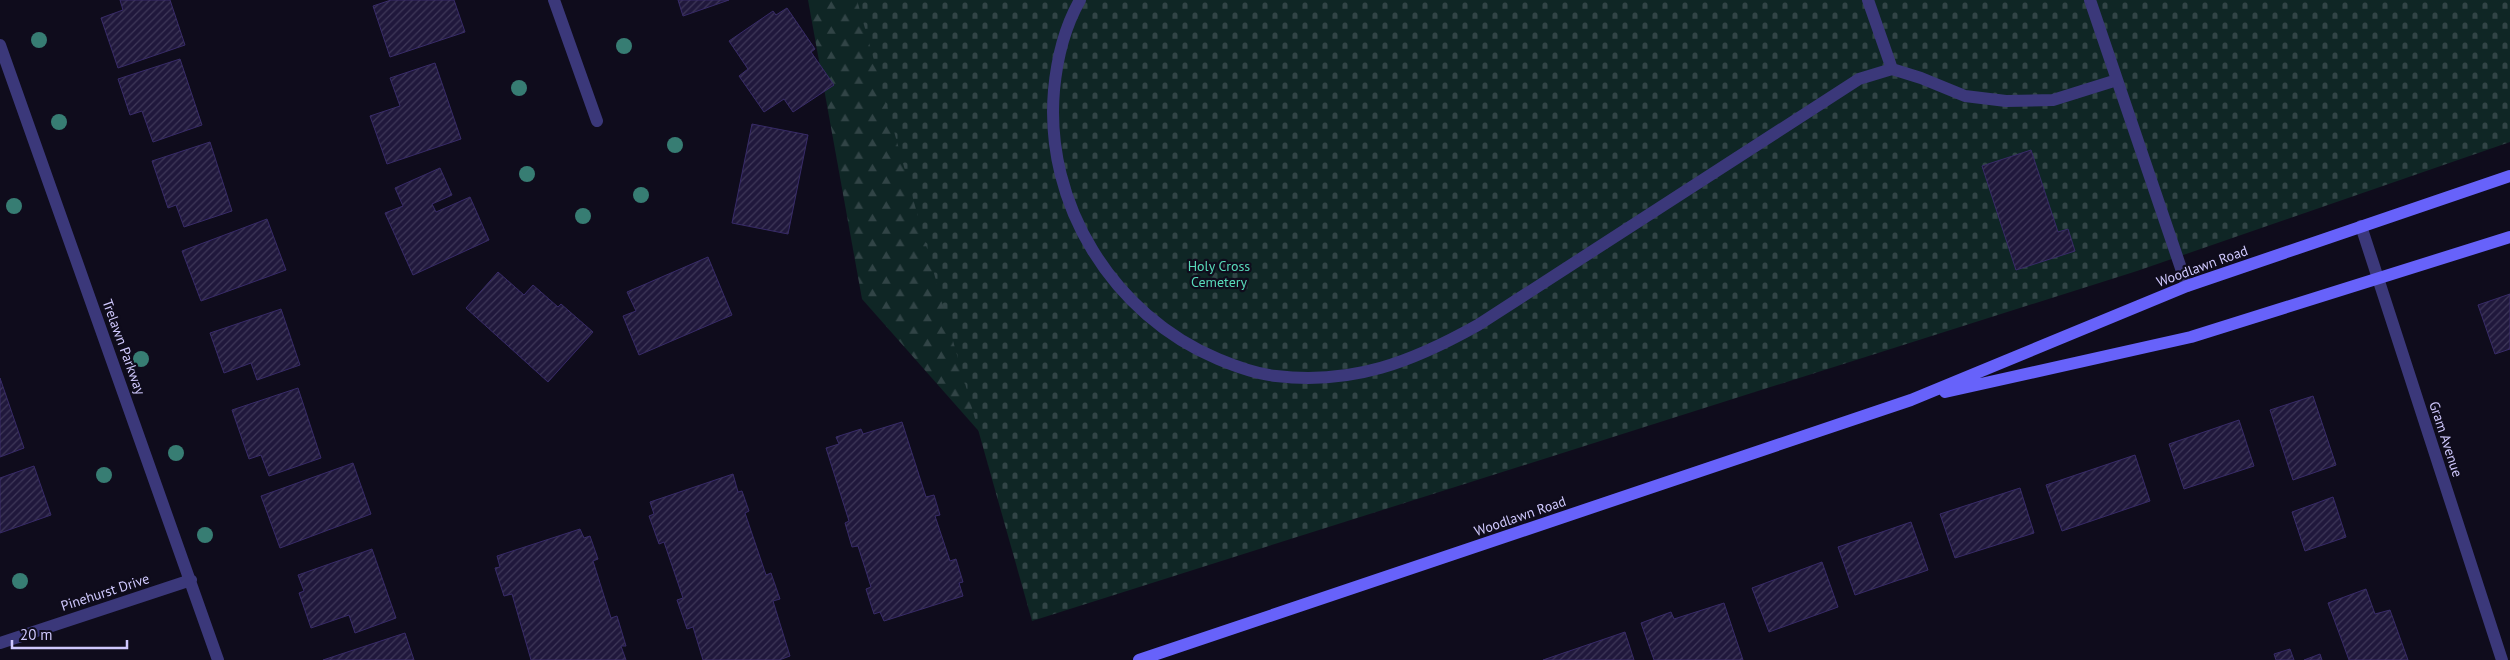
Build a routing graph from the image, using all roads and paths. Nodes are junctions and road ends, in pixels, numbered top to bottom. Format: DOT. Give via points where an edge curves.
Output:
graph roads {
  1 [pos="554,0"];
  2 [pos="1868,0"];
  3 [pos="2090,0"];
  4 [pos="1075,3"];
  5 [pos="0,44"];
  6 [pos="1892,69"];
  7 [pos="2117,80"];
  8 [pos="597,121"];
  9 [pos="2510,176"];
  10 [pos="2361,226"];
  11 [pos="2510,237"];
  12 [pos="2379,280"];
  13 [pos="2187,286"];
  14 [pos="1911,400"];
  15 [pos="191,580"];
  16 [pos="0,643"];
  17 [pos="218,660"];
  18 [pos="1139,660"];
  19 [pos="2502,660"];
  1 -- 8 [label="street"];
  2 -- 6 [label="street"];
  3 -- 7 [label="street"];
  4 -- 6 [label="street" via="1059,54 1053,121 1064,189 1092,251 1135,304 1171,334 1232,364 1276,376 1320,378 1366,373 1438,348 1478,326 1832,94 1859,79"];
  5 -- 15 [label="street, Trelawn Parkway"];
  6 -- 7 [label="street" via="1965,96 2006,101 2053,100"];
  7 -- 13 [label="street"];
  9 -- 10 [label="main road, Woodlawn Road"];
  10 -- 12 [label="street, Gram Avenue"];
  10 -- 13 [label="main road, Woodlawn Road"];
  11 -- 12 [label="main road, Woodlawn Road"];
  12 -- 14 [label="main road, Woodlawn Road" via="2191,337"];
  12 -- 19 [label="street, Gram Avenue"];
  13 -- 14 [label="main road, Woodlawn Road"];
  14 -- 18 [label="main road, Woodlawn Road"];
  15 -- 16 [label="street, Pinehurst Drive"];
  15 -- 17 [label="street, Trelawn Parkway"];
}
